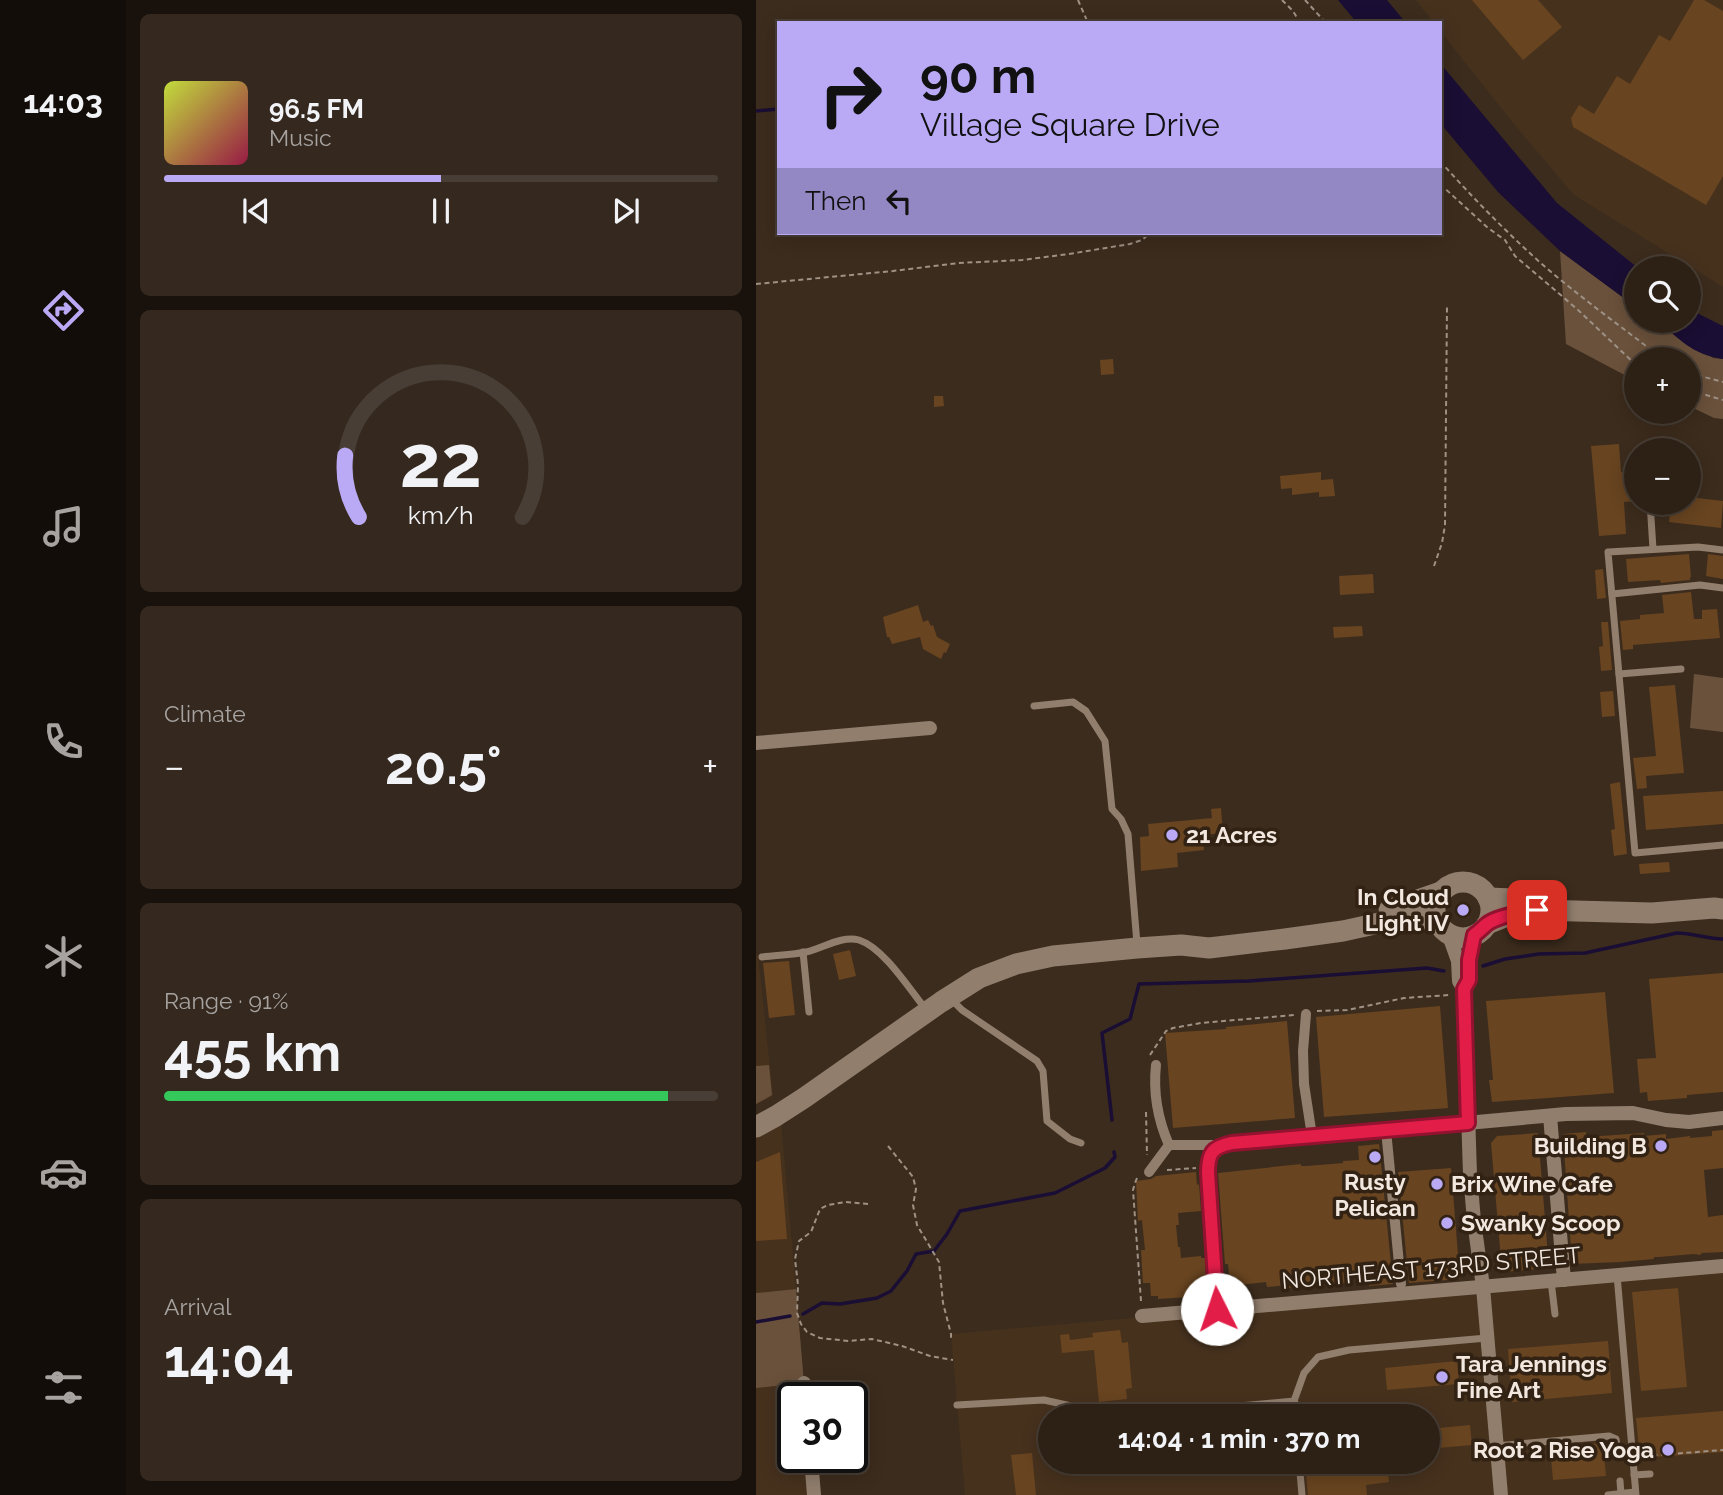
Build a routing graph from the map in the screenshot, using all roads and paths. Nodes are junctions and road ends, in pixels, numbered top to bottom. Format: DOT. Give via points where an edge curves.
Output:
graph roads {
  1 [pos="1078,0"];
  2 [pos="1282,0"];
  3 [pos="1305,0"];
  4 [pos="1087,21"];
  5 [pos="1299,21"];
  6 [pos="1324,21"];
  7 [pos="1442,163"];
  8 [pos="1442,186"];
  9 [pos="1148,235"];
  10 [pos="756,284"];
  11 [pos="1447,305"];
  12 [pos="1648,347"];
  13 [pos="1624,354"];
  14 [pos="1701,376"];
  15 [pos="1723,382"];
  16 [pos="1701,394"];
  17 [pos="1723,400"];
  18 [pos="1651,515"];
  19 [pos="1653,549"];
  20 [pos="1723,550"];
  21 [pos="1434,566"];
  22 [pos="1723,588"];
  23 [pos="1612,594"];
  24 [pos="1681,669"];
  25 [pos="1619,674"];
  26 [pos="1034,706"];
  27 [pos="930,728"];
  28 [pos="756,743"];
  29 [pos="1723,845"];
  30 [pos="1441,892"];
  31 [pos="1723,896"];
  32 [pos="1488,898"];
  33 [pos="1723,909"];
  34 [pos="1443,927"];
  35 [pos="1480,930"];
  36 [pos="1181,945"];
  37 [pos="1137,948"];
  38 [pos="803,952"];
  39 [pos="762,957"];
  40 [pos="1457,992"];
  41 [pos="949,996"];
  42 [pos="927,1011"];
  43 [pos="809,1012"];
  44 [pos="1306,1014"];
  45 [pos="1151,1063"];
  46 [pos="1146,1112"];
  47 [pos="1550,1116"];
  48 [pos="1723,1118"];
  49 [pos="1468,1123"];
  50 [pos="756,1127"];
  51 [pos="1386,1130"];
  52 [pos="1312,1136"];
  53 [pos="1081,1143"];
  54 [pos="1169,1145"];
  55 [pos="888,1146"];
  56 [pos="1216,1150"];
  57 [pos="1198,1168"];
  58 [pos="1147,1172"];
  59 [pos="868,1204"];
  60 [pos="1723,1266"];
  61 [pos="1617,1275"];
  62 [pos="1557,1281"];
  63 [pos="1401,1284"];
  64 [pos="1483,1287"];
  65 [pos="1217,1309"];
  66 [pos="1555,1314"];
  67 [pos="1142,1316"];
  68 [pos="1487,1338"];
  69 [pos="951,1340"];
  70 [pos="953,1360"];
  71 [pos="1294,1401"];
  72 [pos="1294,1404"];
  73 [pos="1296,1404"];
  74 [pos="957,1405"];
  75 [pos="1617,1445"];
  76 [pos="1496,1446"];
  77 [pos="1723,1450"];
  78 [pos="1633,1457"];
  79 [pos="812,1473"];
  80 [pos="1300,1474"];
  81 [pos="1650,1474"];
  82 [pos="1634,1475"];
  83 [pos="1620,1481"];
  84 [pos="1621,1494"];
  85 [pos="1636,1494"];
  86 [pos="814,1495"];
  87 [pos="1301,1495"];
  88 [pos="1501,1495"];
  89 [pos="1611,1495"];
  1 -- 4 [label="path"];
  2 -- 5 [label="path"];
  3 -- 6 [label="path"];
  7 -- 12 [label="path" via="1542,264"];
  8 -- 13 [label="path"];
  9 -- 10 [label="path" via="1130,244 1022,260"];
  11 -- 21 [label="path" via="1445,525"];
  14 -- 15 [label="path"];
  16 -- 17 [label="path"];
  18 -- 19 [label="lane"];
  19 -- 20 [label="lane"];
  19 -- 23 [label="lane" via="1608,552"];
  22 -- 23 [label="lane" via="1700,585"];
  23 -- 25 [label="lane"];
  24 -- 25 [label="lane"];
  25 -- 29 [label="lane" via="1634,853"];
  26 -- 37 [label="lane" via="1073,702 1086,711 1105,741 1112,809 1128,834"];
  27 -- 28 [label="street"];
  30 -- 32 [label="main road" via="1457,882 1467,882"];
  30 -- 34 [label="main road" via="1435,909"];
  30 -- 36 [label="main road" via="1364,918 1209,934"];
  31 -- 32 [label="main road" via="1621,903 1572,897"];
  32 -- 35 [label="main road" via="1490,915"];
  33 -- 35 [label="main road" via="1651,913 1537,910 1515,913"];
  34 -- 35 [label="main road" via="1456,937"];
  34 -- 36 [label="main road" via="1411,916 1285,940 1209,948"];
  34 -- 40 [label="street" via="1458,961"];
  35 -- 40 [label="street" via="1469,960 1469,980"];
  36 -- 37 [label="main road"];
  37 -- 41 [label="main road" via="1016,964"];
  38 -- 39 [label="lane"];
  38 -- 42 [label="lane" via="857,939 882,956"];
  38 -- 43 [label="lane"];
  40 -- 44 [label="path"];
  40 -- 49 [label="street"];
  41 -- 42 [label="main road"];
  41 -- 53 [label="lane" via="962,1010 1037,1061 1043,1071 1046,1121"];
  42 -- 50 [label="main road"];
  44 -- 45 [label="path" via="1173,1028 1163,1035"];
  44 -- 52 [label="street" via="1304,1084"];
  45 -- 54 [label="street"];
  46 -- 58 [label="path"];
  47 -- 48 [label="street" via="1604,1112 1689,1122"];
  47 -- 49 [label="street"];
  47 -- 62 [label="street"];
  49 -- 51 [label="street"];
  49 -- 64 [label="street"];
  51 -- 52 [label="street"];
  51 -- 63 [label="street"];
  52 -- 56 [label="street"];
  54 -- 56 [label="street"];
  54 -- 58 [label="street"];
  55 -- 69 [label="path" via="913,1177 917,1225 939,1262"];
  56 -- 65 [label="street" via="1208,1162 1208,1173"];
  57 -- 58 [label="path"];
  58 -- 67 [label="path" via="1137,1178 1133,1190"];
  59 -- 70 [label="path" via="845,1202 820,1209 811,1232 799,1241 795,1259 801,1324 820,1338 872,1339"];
  60 -- 61 [label="street, NORTHEAST 173RD STREET"];
  61 -- 62 [label="street, NORTHEAST 173RD STREET"];
  61 -- 78 [label="lane"];
  62 -- 64 [label="street, NORTHEAST 173RD STREET"];
  62 -- 66 [label="lane"];
  64 -- 65 [label="street, NORTHEAST 173RD STREET"];
  64 -- 68 [label="street"];
  65 -- 67 [label="street, NORTHEAST 173RD STREET"];
  68 -- 71 [label="lane" via="1318,1357 1304,1373"];
  68 -- 76 [label="street"];
  71 -- 72 [label="lane"];
  71 -- 73 [label="lane"];
  71 -- 74 [label="lane" via="1153,1414 1044,1400"];
  75 -- 76 [label="lane" via="1609,1436"];
  76 -- 88 [label="street"];
  77 -- 78 [label="path"];
  78 -- 82 [label="lane"];
  79 -- 86 [label="street"];
  80 -- 87 [label="lane"];
  81 -- 82 [label="lane"];
  82 -- 85 [label="lane"];
  83 -- 84 [label="lane"];
  84 -- 85 [label="lane"];
  84 -- 89 [label="lane"];
}
